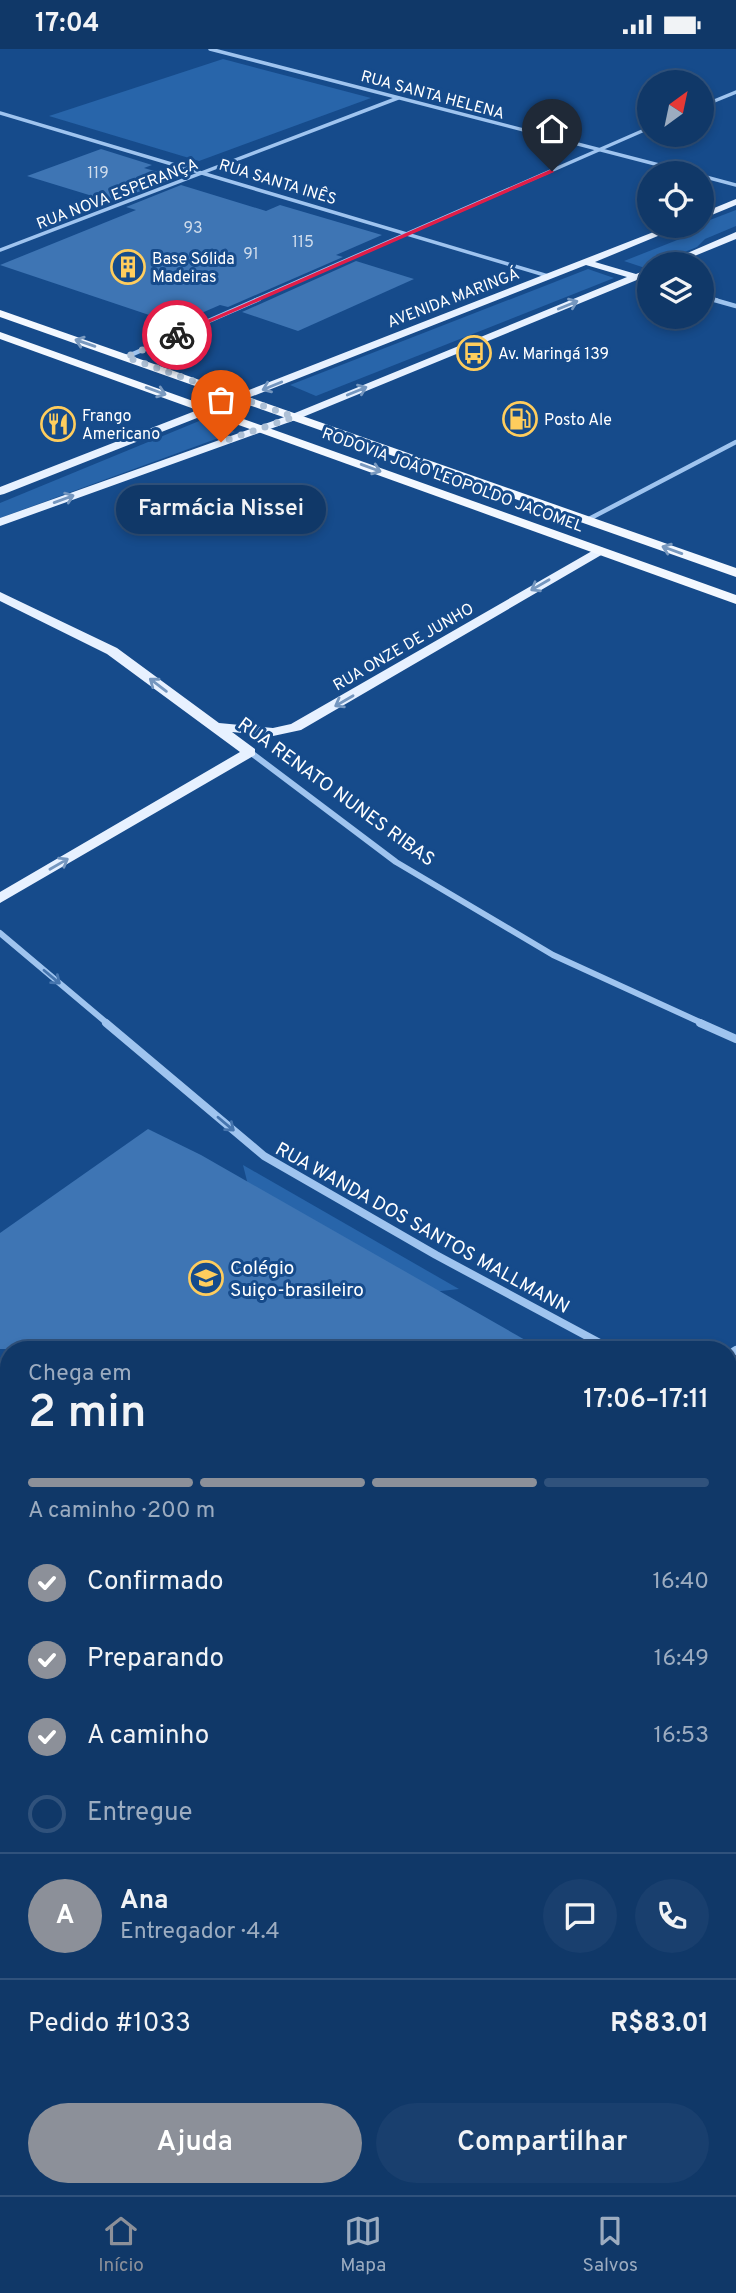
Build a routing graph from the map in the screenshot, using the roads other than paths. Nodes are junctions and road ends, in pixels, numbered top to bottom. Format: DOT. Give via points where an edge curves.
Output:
graph roads {
  1 [pos="210,49"];
  2 [pos="736,92"];
  3 [pos="399,98"];
  4 [pos="714,101"];
  5 [pos="0,113"];
  6 [pos="637,133"];
  7 [pos="599,150"];
  8 [pos="643,161"];
  9 [pos="205,173"];
  10 [pos="714,179"];
  11 [pos="736,185"];
  12 [pos="736,202"];
  13 [pos="714,211"];
  14 [pos="409,233"];
  15 [pos="736,235"];
  16 [pos="647,238"];
  17 [pos="0,250"];
  18 [pos="696,252"];
  19 [pos="586,262"];
  20 [pos="548,276"];
  21 [pos="637,277"];
  22 [pos="714,300"];
  23 [pos="736,306"];
  24 [pos="0,313"];
  25 [pos="0,335"];
  26 [pos="126,357"];
  27 [pos="242,398"];
  28 [pos="209,410"];
  29 [pos="294,417"];
  30 [pos="261,429"];
  31 [pos="736,442"];
  32 [pos="0,491"];
  33 [pos="587,520"];
  34 [pos="0,522"];
  35 [pos="599,551"];
  36 [pos="736,573"];
  37 [pos="0,596"];
  38 [pos="736,600"];
  39 [pos="213,725"];
  40 [pos="250,752"];
  41 [pos="0,898"];
  42 [pos="0,933"];
  43 [pos="736,1039"];
  44 [pos="596,1341"];
  1 -- 3 [label="street, RUA SANTA HELENA"];
  2 -- 4 [label="street"];
  3 -- 7 [label="street, RUA SANTA HELENA"];
  3 -- 9 [label="street, RUA NOVA ESPERANÇA"];
  5 -- 9 [label="street, RUA SANTA INÊS"];
  6 -- 7 [label="street"];
  7 -- 8 [label="street, RUA SANTA HELENA"];
  7 -- 14 [label="street"];
  9 -- 14 [label="street, RUA SANTA INÊS"];
  9 -- 17 [label="street, RUA NOVA ESPERANÇA"];
  10 -- 11 [label="street"];
  12 -- 13 [label="main road"];
  14 -- 20 [label="street, RUA SANTA INÊS"];
  14 -- 26 [label="street"];
  15 -- 18 [label="main road"];
  16 -- 19 [label="main road, AVENIDA MARINGÁ"];
  19 -- 20 [label="main road, AVENIDA MARINGÁ"];
  19 -- 21 [label="main road"];
  20 -- 27 [label="main road, AVENIDA MARINGÁ, one-way"];
  29 -- 21 [label="main road, one-way"];
  22 -- 23 [label="street"];
  26 -- 24 [label="highway, RODOVIA JOÃO LEOPOLDO JACOMEL, one-way"];
  25 -- 28 [label="highway, RODOVIA JOÃO LEOPOLDO JACOMEL, one-way"];
  26 -- 27 [label="highway, RODOVIA JOÃO LEOPOLDO JACOMEL"];
  27 -- 28 [label="main road, AVENIDA MARINGÁ"];
  27 -- 29 [label="highway, RODOVIA JOÃO LEOPOLDO JACOMEL"];
  28 -- 30 [label="highway, RODOVIA JOÃO LEOPOLDO JACOMEL"];
  28 -- 32 [label="main road, AVENIDA MARINGÁ"];
  29 -- 30 [label="main road"];
  29 -- 33 [label="highway, RODOVIA JOÃO LEOPOLDO JACOMEL"];
  34 -- 30 [label="main road, one-way"];
  30 -- 35 [label="highway, RODOVIA JOÃO LEOPOLDO JACOMEL, one-way"];
  31 -- 33 [label="street"];
  36 -- 33 [label="highway, RODOVIA JOÃO LEOPOLDO JACOMEL, one-way"];
  35 -- 38 [label="highway, RODOVIA JOÃO LEOPOLDO JACOMEL"];
  35 -- 39 [label="main road, RUA ONZE DE JUNHO, one-way" via="296,727 273,732"];
  39 -- 37 [label="main road, RUA RENATO NUNES RIBAS, one-way" via="112,651"];
  39 -- 40 [label="main road, RUA RENATO NUNES RIBAS"];
  41 -- 40 [label="main road, one-way"];
  40 -- 43 [label="street, RUA RENATO NUNES RIBAS" via="396,862 553,955"];
  42 -- 44 [label="street, RUA WANDA DOS SANTOS MALLMANN, one-way" via="264,1156"];
}
